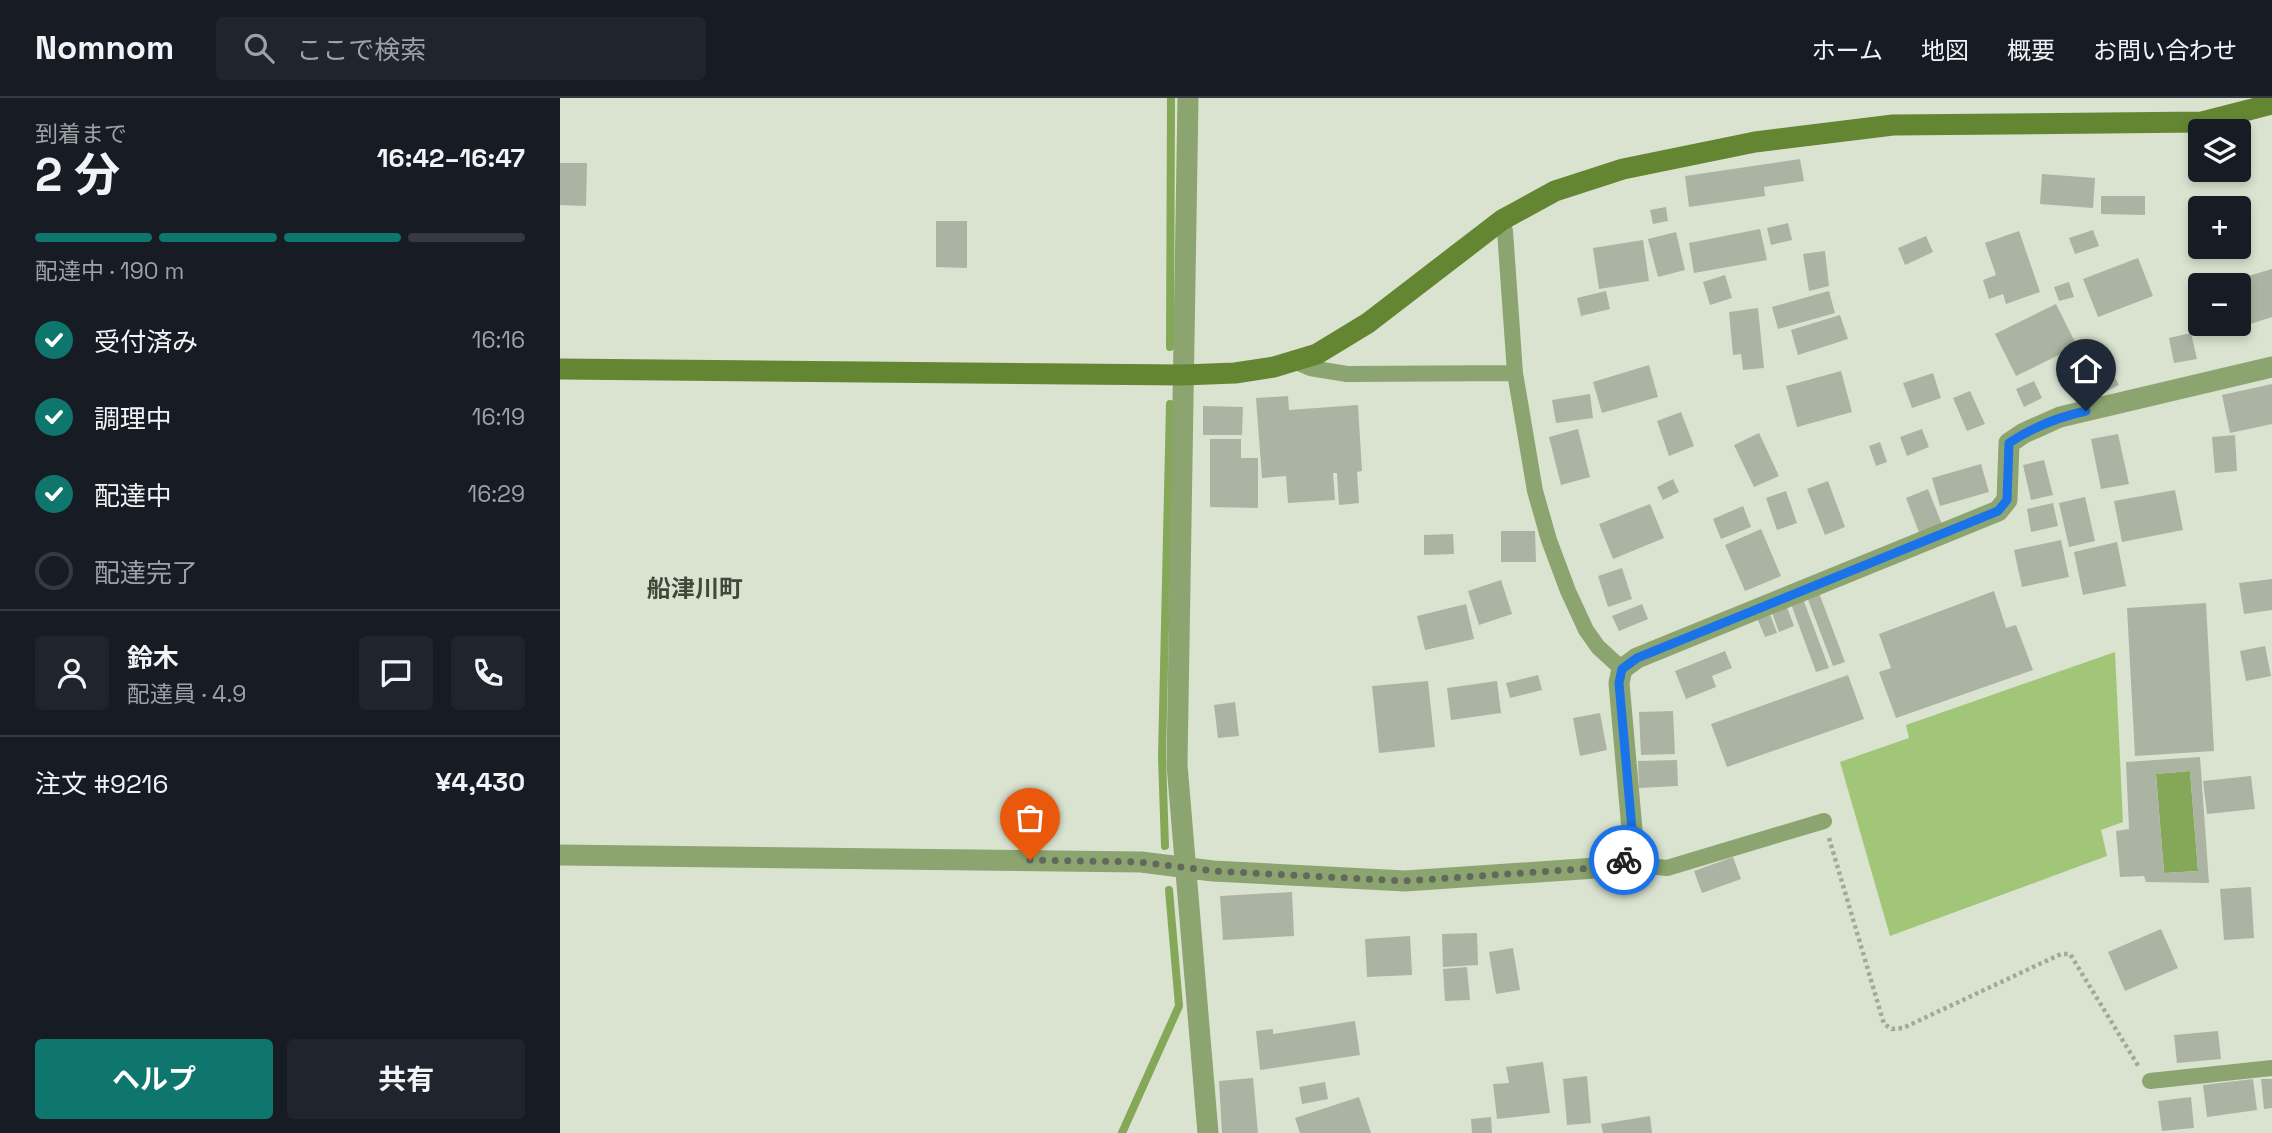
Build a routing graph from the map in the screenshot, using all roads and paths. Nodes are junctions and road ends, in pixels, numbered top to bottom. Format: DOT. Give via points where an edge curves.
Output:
graph roads {
  1 [pos="1188,98"];
  2 [pos="2272,104"];
  3 [pos="1502,220"];
  4 [pos="1296,362"];
  5 [pos="2272,367"];
  6 [pos="560,369"];
  7 [pos="1516,373"];
  8 [pos="1183,375"];
  9 [pos="1622,669"];
  10 [pos="1824,821"];
  11 [pos="560,855"];
  12 [pos="1627,859"];
  13 [pos="1187,867"];
  14 [pos="2272,1068"];
  15 [pos="2150,1081"];
  16 [pos="1208,1133"];
  1 -- 8 [label="street"];
  2 -- 3 [label="street" via="2202,122 1893,125 1755,142 1611,173 1555,191"];
  3 -- 4 [label="street" via="1368,323"];
  3 -- 7 [label="lane"];
  4 -- 7 [label="lane" via="1347,374"];
  4 -- 8 [label="street" via="1235,373"];
  5 -- 9 [label="street" via="2060,417 2024,433 2009,443 2007,500 1998,511 1637,658"];
  6 -- 8 [label="street"];
  7 -- 9 [label="lane" via="1535,491 1549,540 1586,631"];
  8 -- 13 [label="street" via="1177,765"];
  9 -- 12 [label="street" via="1619,683 1633,841"];
  10 -- 12 [label="lane" via="1667,867 1637,865"];
  10 -- 15 [label="path" via="1884,1024 1903,1028 2061,954 2070,954"];
  11 -- 13 [label="street" via="1140,862"];
  12 -- 13 [label="street" via="1596,868 1405,881"];
  13 -- 16 [label="street"];
  14 -- 15 [label="lane"];
}
